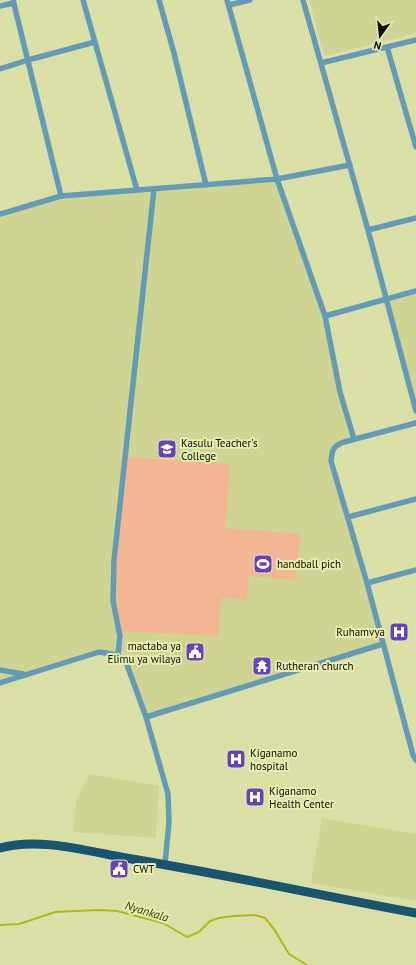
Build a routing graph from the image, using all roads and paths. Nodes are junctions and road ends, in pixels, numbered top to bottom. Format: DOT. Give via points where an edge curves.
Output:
graph roads {
  1 [pos="83,0"];
  2 [pos="159,0"];
  3 [pos="250,0"];
  4 [pos="303,0"];
  5 [pos="13,2"];
  6 [pos="228,3"];
  7 [pos="0,6"];
  8 [pos="416,40"];
  9 [pos="95,42"];
  10 [pos="387,47"];
  11 [pos="28,60"];
  12 [pos="321,63"];
  13 [pos="0,69"];
  14 [pos="413,129"];
  15 [pos="416,147"];
  16 [pos="350,165"];
  17 [pos="277,179"];
  18 [pos="206,185"];
  19 [pos="154,189"];
  20 [pos="137,190"];
  21 [pos="61,196"];
  22 [pos="0,214"];
  23 [pos="416,218"];
  24 [pos="368,230"];
  25 [pos="416,291"];
  26 [pos="385,299"];
  27 [pos="325,316"];
  28 [pos="416,410"];
  29 [pos="416,424"];
  30 [pos="354,439"];
  31 [pos="416,499"];
  32 [pos="348,517"];
  33 [pos="416,570"];
  34 [pos="367,583"];
  35 [pos="383,644"];
  36 [pos="118,655"];
  37 [pos="0,670"];
  38 [pos="29,674"];
  39 [pos="0,683"];
  40 [pos="146,717"];
  41 [pos="416,760"];
  42 [pos="0,848"];
  43 [pos="165,864"];
  44 [pos="416,913"];
  1 -- 9 [label="street"];
  2 -- 18 [label="street"];
  3 -- 6 [label="street"];
  4 -- 12 [label="street"];
  5 -- 7 [label="street"];
  5 -- 11 [label="street"];
  6 -- 17 [label="street"];
  8 -- 10 [label="street"];
  9 -- 11 [label="street"];
  9 -- 20 [label="street"];
  10 -- 12 [label="street"];
  10 -- 14 [label="street"];
  11 -- 13 [label="street"];
  11 -- 21 [label="street"];
  12 -- 16 [label="street"];
  14 -- 15 [label="street"];
  16 -- 17 [label="street"];
  16 -- 24 [label="street"];
  17 -- 18 [label="street"];
  17 -- 27 [label="street"];
  18 -- 19 [label="street"];
  19 -- 20 [label="street"];
  19 -- 36 [label="street" via="114,560 113,601 120,636"];
  20 -- 21 [label="street"];
  21 -- 22 [label="street"];
  23 -- 24 [label="street"];
  24 -- 26 [label="street"];
  25 -- 26 [label="street"];
  26 -- 27 [label="street"];
  26 -- 28 [label="street"];
  27 -- 30 [label="street" via="340,392"];
  29 -- 30 [label="street"];
  30 -- 32 [label="street" via="335,446 331,461"];
  31 -- 32 [label="street"];
  32 -- 34 [label="street"];
  33 -- 34 [label="street"];
  34 -- 35 [label="street"];
  35 -- 40 [label="street"];
  35 -- 41 [label="street"];
  36 -- 38 [label="street" via="99,652"];
  36 -- 40 [label="street" via="126,662"];
  37 -- 38 [label="street"];
  38 -- 39 [label="street"];
  40 -- 43 [label="street" via="168,794 169,822"];
  42 -- 43 [label="highway" via="36,844"];
  43 -- 44 [label="highway"];
}
